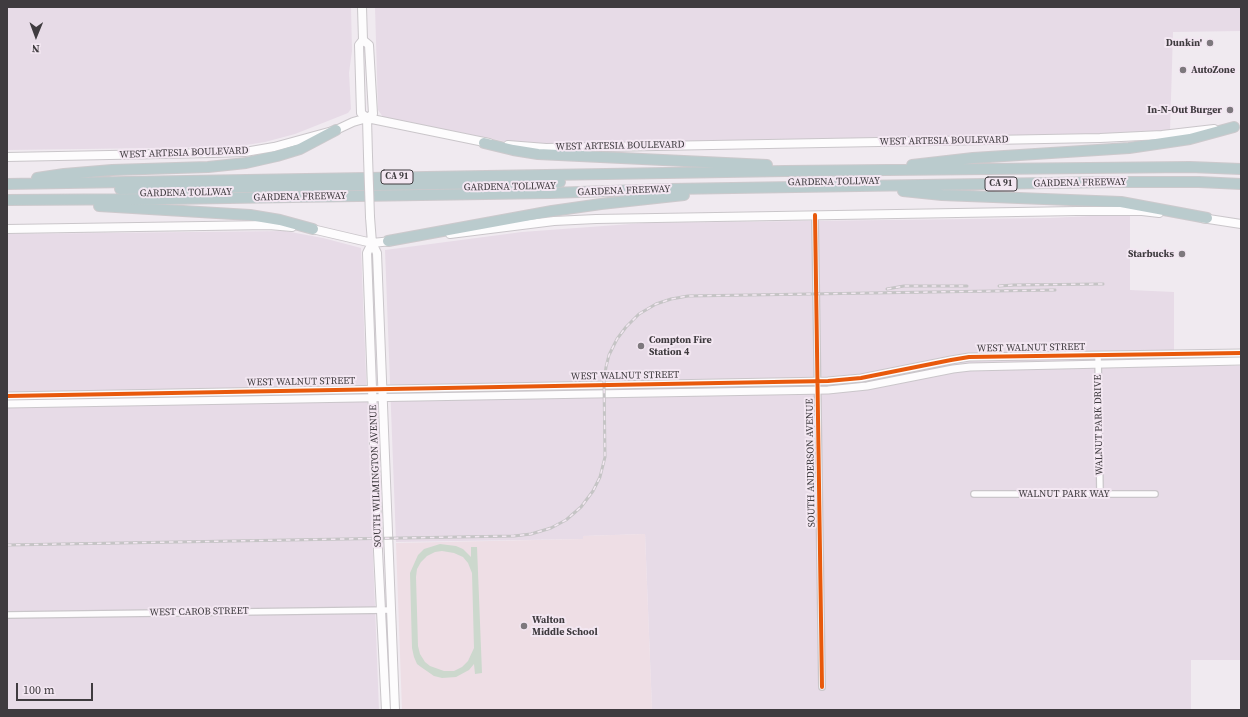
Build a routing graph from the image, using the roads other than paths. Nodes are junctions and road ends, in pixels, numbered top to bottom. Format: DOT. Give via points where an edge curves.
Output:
graph roads {
  1 [pos="362,7"];
  2 [pos="367,118"];
  3 [pos="1238,126"];
  4 [pos="336,130"];
  5 [pos="484,143"];
  6 [pos="7,157"];
  7 [pos="1059,169"];
  8 [pos="1241,169"];
  9 [pos="786,171"];
  10 [pos="849,171"];
  11 [pos="1157,182"];
  12 [pos="7,183"];
  13 [pos="1241,184"];
  14 [pos="845,187"];
  15 [pos="766,188"];
  16 [pos="7,190"];
  17 [pos="7,196"];
  18 [pos="7,200"];
  19 [pos="815,215"];
  20 [pos="1207,218"];
  21 [pos="1241,224"];
  22 [pos="7,229"];
  23 [pos="313,229"];
  24 [pos="388,241"];
  25 [pos="372,243"];
  26 [pos="1241,353"];
  27 [pos="1098,355"];
  28 [pos="1241,361"];
  29 [pos="1098,364"];
  30 [pos="818,381"];
  31 [pos="373,389"];
  32 [pos="382,389"];
  33 [pos="301,390"];
  34 [pos="818,390"];
  35 [pos="250,391"];
  36 [pos="272,391"];
  37 [pos="172,392"];
  38 [pos="196,392"];
  39 [pos="222,392"];
  40 [pos="7,396"];
  41 [pos="373,398"];
  42 [pos="383,398"];
  43 [pos="301,399"];
  44 [pos="222,400"];
  45 [pos="251,400"];
  46 [pos="273,400"];
  47 [pos="172,401"];
  48 [pos="196,401"];
  49 [pos="7,404"];
  50 [pos="974,494"];
  51 [pos="1100,494"];
  52 [pos="1155,494"];
  53 [pos="381,610"];
  54 [pos="391,610"];
  55 [pos="7,615"];
  56 [pos="822,687"];
  57 [pos="386,710"];
  58 [pos="395,710"];
  1 -- 2 [label="main road, SOUTH WILMINGTON AVENUE" via="363,40 369,45 373,114"];
  2 -- 4 [label="main road, WEST ARTESIA BOULEVARD"];
  2 -- 5 [label="main road, WEST ARTESIA BOULEVARD"];
  2 -- 25 [label="main road, SOUTH WILMINGTON AVENUE, bridge"];
  3 -- 5 [label="main road, WEST ARTESIA BOULEVARD" via="1178,134 1100,138 546,148"];
  3 -- 10 [label="highway" via="1190,139 1129,148 973,158"];
  4 -- 6 [label="main road, WEST ARTESIA BOULEVARD" via="245,152"];
  4 -- 12 [label="highway" via="300,149 246,163 64,174"];
  5 -- 9 [label="highway" via="538,154 772,165"];
  7 -- 8 [label="highway, GARDENA FREEWAY / CA 91"];
  7 -- 10 [label="highway, GARDENA FREEWAY / CA 91"];
  7 -- 16 [label="highway, GARDENA TOLLWAY" via="1046,174"];
  9 -- 10 [label="highway, GARDENA FREEWAY / CA 91"];
  9 -- 12 [label="highway, GARDENA FREEWAY / CA 91"];
  11 -- 13 [label="highway, GARDENA FREEWAY / CA 91"];
  11 -- 14 [label="highway, GARDENA FREEWAY / CA 91"];
  11 -- 17 [label="highway, GARDENA TOLLWAY" via="1143,176"];
  14 -- 15 [label="highway, GARDENA FREEWAY / CA 91"];
  14 -- 20 [label="highway" via="942,195 1121,202"];
  15 -- 18 [label="highway, GARDENA FREEWAY / CA 91"];
  15 -- 24 [label="highway" via="565,209"];
  18 -- 23 [label="highway" via="250,215"];
  19 -- 20 [label="main road" via="1119,211"];
  19 -- 24 [label="main road" via="558,221"];
  19 -- 30 [label="street, SOUTH ANDERSON AVENUE"];
  20 -- 21 [label="main road"];
  22 -- 23 [label="main road" via="269,224"];
  23 -- 25 [label="main road"];
  24 -- 25 [label="main road"];
  25 -- 31 [label="main road, SOUTH WILMINGTON AVENUE" via="367,253"];
  25 -- 32 [label="main road, SOUTH WILMINGTON AVENUE" via="377,253"];
  26 -- 27 [label="street, WEST WALNUT STREET"];
  27 -- 29 [label="street, WALNUT PARK DRIVE"];
  27 -- 30 [label="street, WEST WALNUT STREET" via="969,358 861,378"];
  28 -- 29 [label="street, WEST WALNUT STREET"];
  29 -- 34 [label="street, WEST WALNUT STREET" via="970,367 852,388"];
  29 -- 51 [label="street, WALNUT PARK DRIVE"];
  30 -- 32 [label="street, WEST WALNUT STREET"];
  30 -- 34 [label="street, SOUTH ANDERSON AVENUE"];
  31 -- 32 [label="street, WEST WALNUT STREET"];
  31 -- 33 [label="street, WEST WALNUT STREET"];
  31 -- 41 [label="main road, SOUTH WILMINGTON AVENUE"];
  32 -- 42 [label="main road, SOUTH WILMINGTON AVENUE"];
  33 -- 36 [label="street, WEST WALNUT STREET"];
  33 -- 43 [label="street"];
  34 -- 42 [label="street, WEST WALNUT STREET"];
  34 -- 56 [label="street, SOUTH ANDERSON AVENUE"];
  35 -- 36 [label="street, WEST WALNUT STREET"];
  35 -- 39 [label="street, WEST WALNUT STREET"];
  35 -- 45 [label="street"];
  36 -- 46 [label="street"];
  37 -- 38 [label="street, WEST WALNUT STREET"];
  37 -- 40 [label="street, WEST WALNUT STREET"];
  37 -- 47 [label="street"];
  38 -- 39 [label="street, WEST WALNUT STREET"];
  38 -- 48 [label="street"];
  39 -- 44 [label="street"];
  41 -- 42 [label="street, WEST WALNUT STREET"];
  41 -- 43 [label="street, WEST WALNUT STREET"];
  41 -- 53 [label="main road, SOUTH WILMINGTON AVENUE"];
  42 -- 54 [label="main road, SOUTH WILMINGTON AVENUE"];
  43 -- 46 [label="street, WEST WALNUT STREET"];
  44 -- 45 [label="street, WEST WALNUT STREET"];
  44 -- 48 [label="street, WEST WALNUT STREET"];
  45 -- 46 [label="street, WEST WALNUT STREET"];
  47 -- 48 [label="street, WEST WALNUT STREET"];
  47 -- 49 [label="street, WEST WALNUT STREET"];
  50 -- 51 [label="street, WALNUT PARK WAY"];
  51 -- 52 [label="street, WALNUT PARK WAY"];
  53 -- 54 [label="street, WEST CAROB STREET"];
  53 -- 55 [label="street, WEST CAROB STREET"];
  53 -- 57 [label="main road, SOUTH WILMINGTON AVENUE"];
  54 -- 58 [label="main road, SOUTH WILMINGTON AVENUE"];
}
